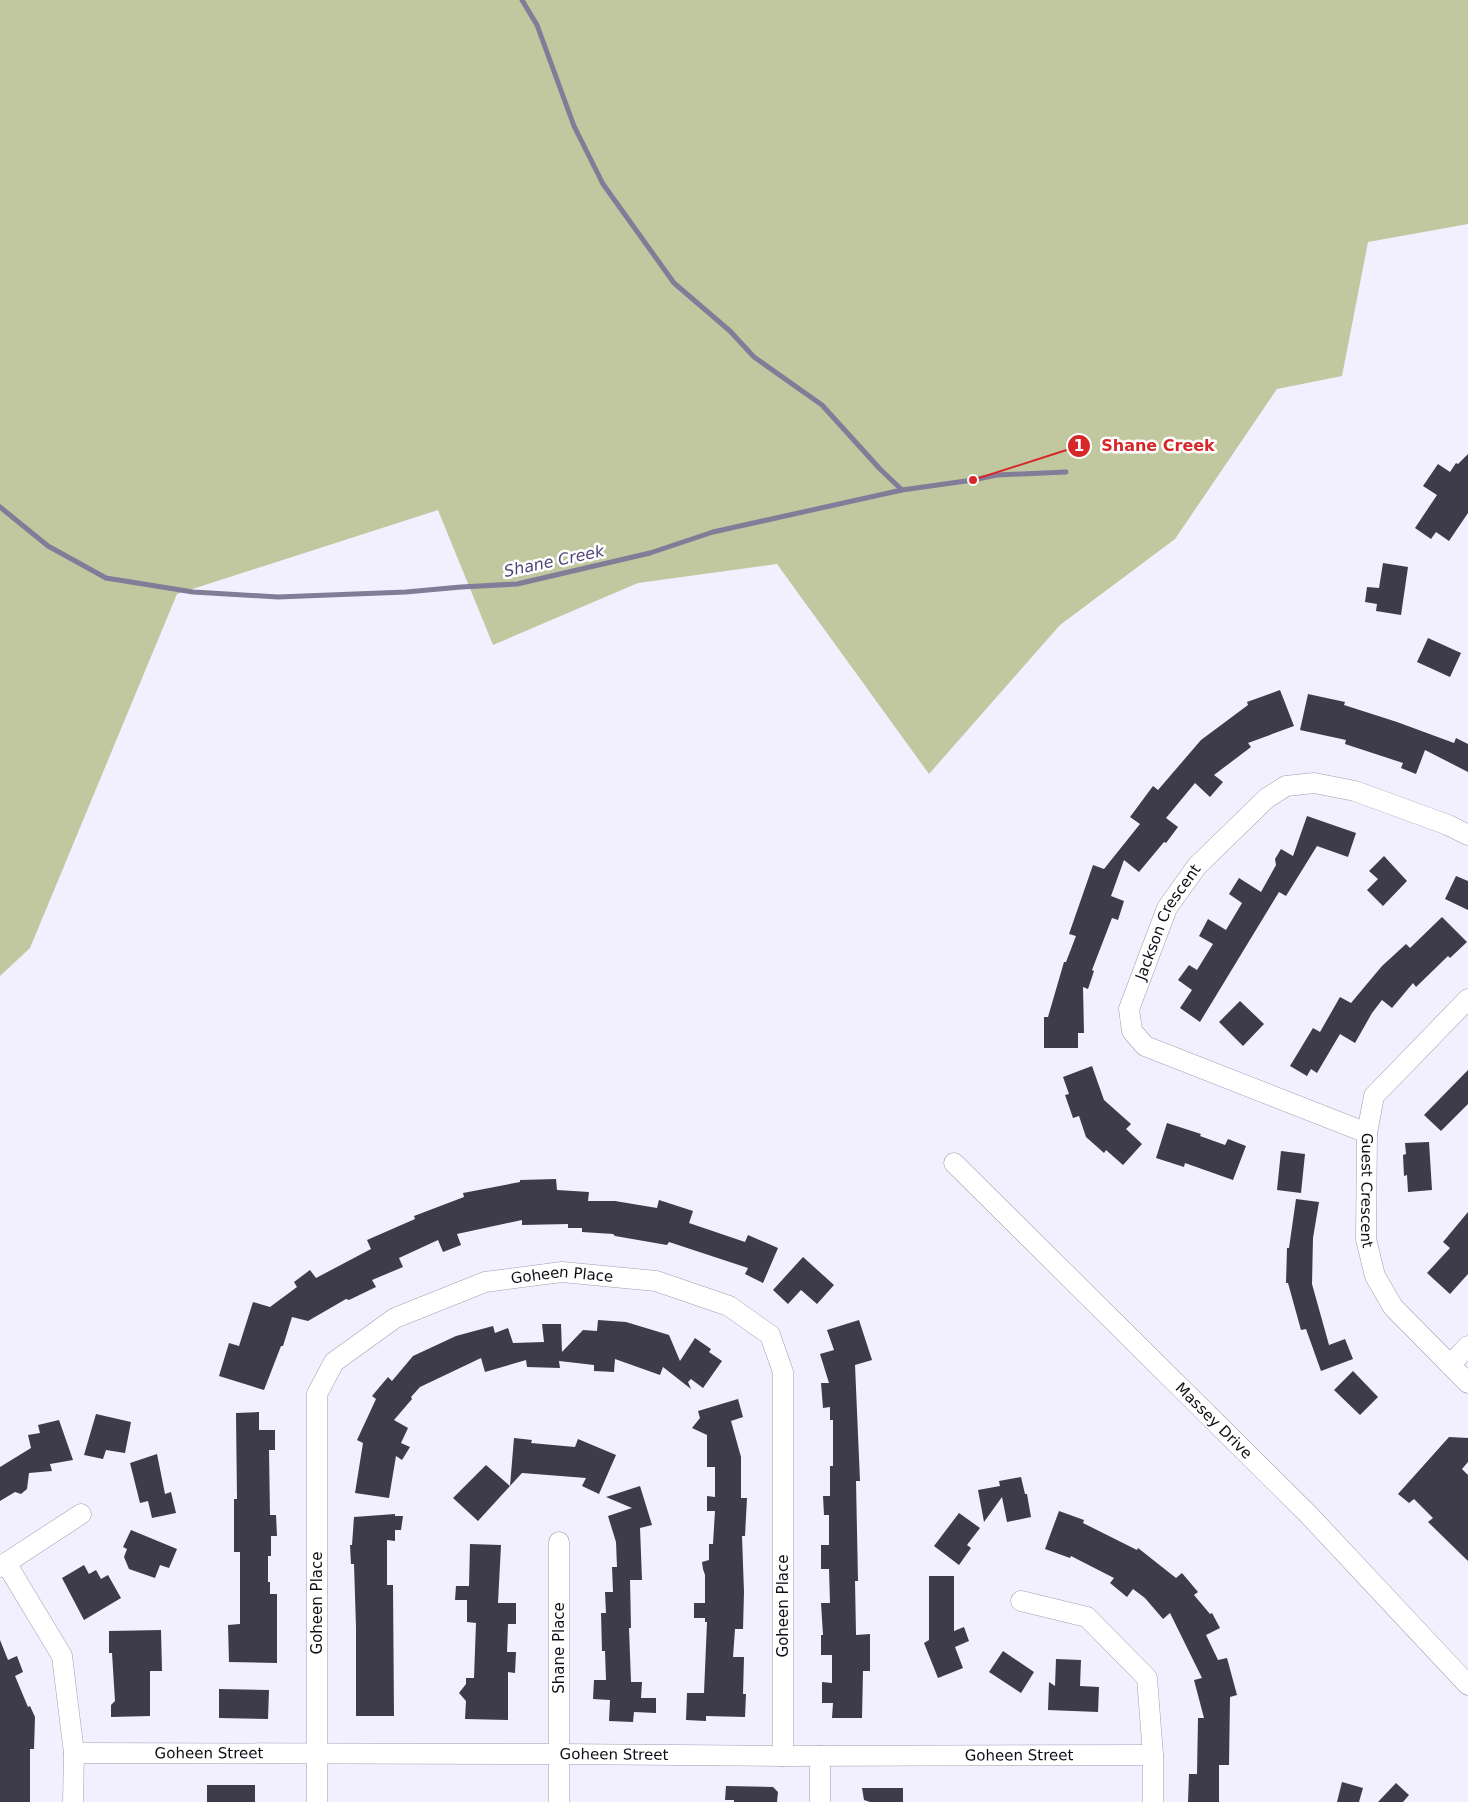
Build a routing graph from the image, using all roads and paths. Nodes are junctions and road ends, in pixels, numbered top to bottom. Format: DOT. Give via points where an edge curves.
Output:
graph roads {
  1 [pos="1468,835"];
  2 [pos="1468,999"];
  3 [pos="1367,1133"];
  4 [pos="954,1163"];
  5 [pos="1468,1346"];
  6 [pos="1450,1365"];
  7 [pos="1468,1383"];
  8 [pos="81,1514"];
  9 [pos="560,1542"];
  10 [pos="3,1565"];
  11 [pos="1022,1600"];
  12 [pos="1468,1685"];
  13 [pos="74,1753"];
  14 [pos="317,1753"];
  15 [pos="560,1754"];
  16 [pos="1153,1755"];
  17 [pos="782,1756"];
  18 [pos="820,1756"];
  19 [pos="73,1802"];
  20 [pos="317,1802"];
  21 [pos="559,1802"];
  22 [pos="820,1802"];
  23 [pos="1153,1802"];
  1 -- 3 [label="street, Jackson Crescent" via="1355,791 1314,783 1286,786 1267,798 1197,866 1167,908 1128,1010 1132,1031 1145,1046"];
  2 -- 3 [label="street, Guest Crescent" via="1374,1096"];
  3 -- 6 [label="street, Guest Crescent" via="1366,1239 1376,1276 1394,1307"];
  4 -- 12 [label="street, Massey Drive" via="1308,1514"];
  5 -- 6 [label="street"];
  6 -- 7 [label="street, Guest Crescent"];
  8 -- 10 [label="street"];
  9 -- 15 [label="street, Shane Place"];
  10 -- 13 [label="street" via="62,1656"];
  11 -- 16 [label="street" via="1087,1617 1146,1678"];
  13 -- 14 [label="street, Goheen Street"];
  13 -- 19 [label="street"];
  14 -- 15 [label="street, Goheen Street"];
  14 -- 17 [label="street, Goheen Place" via="317,1394 334,1362 396,1318 485,1282 562,1272 656,1281 728,1306 770,1335 783,1372"];
  14 -- 20 [label="street, Goheen Place"];
  15 -- 17 [label="street, Goheen Street"];
  15 -- 21 [label="street, Shane Place"];
  16 -- 18 [label="street, Goheen Street"];
  16 -- 23 [label="street"];
  17 -- 18 [label="street, Goheen Street"];
  18 -- 22 [label="street"];
}
